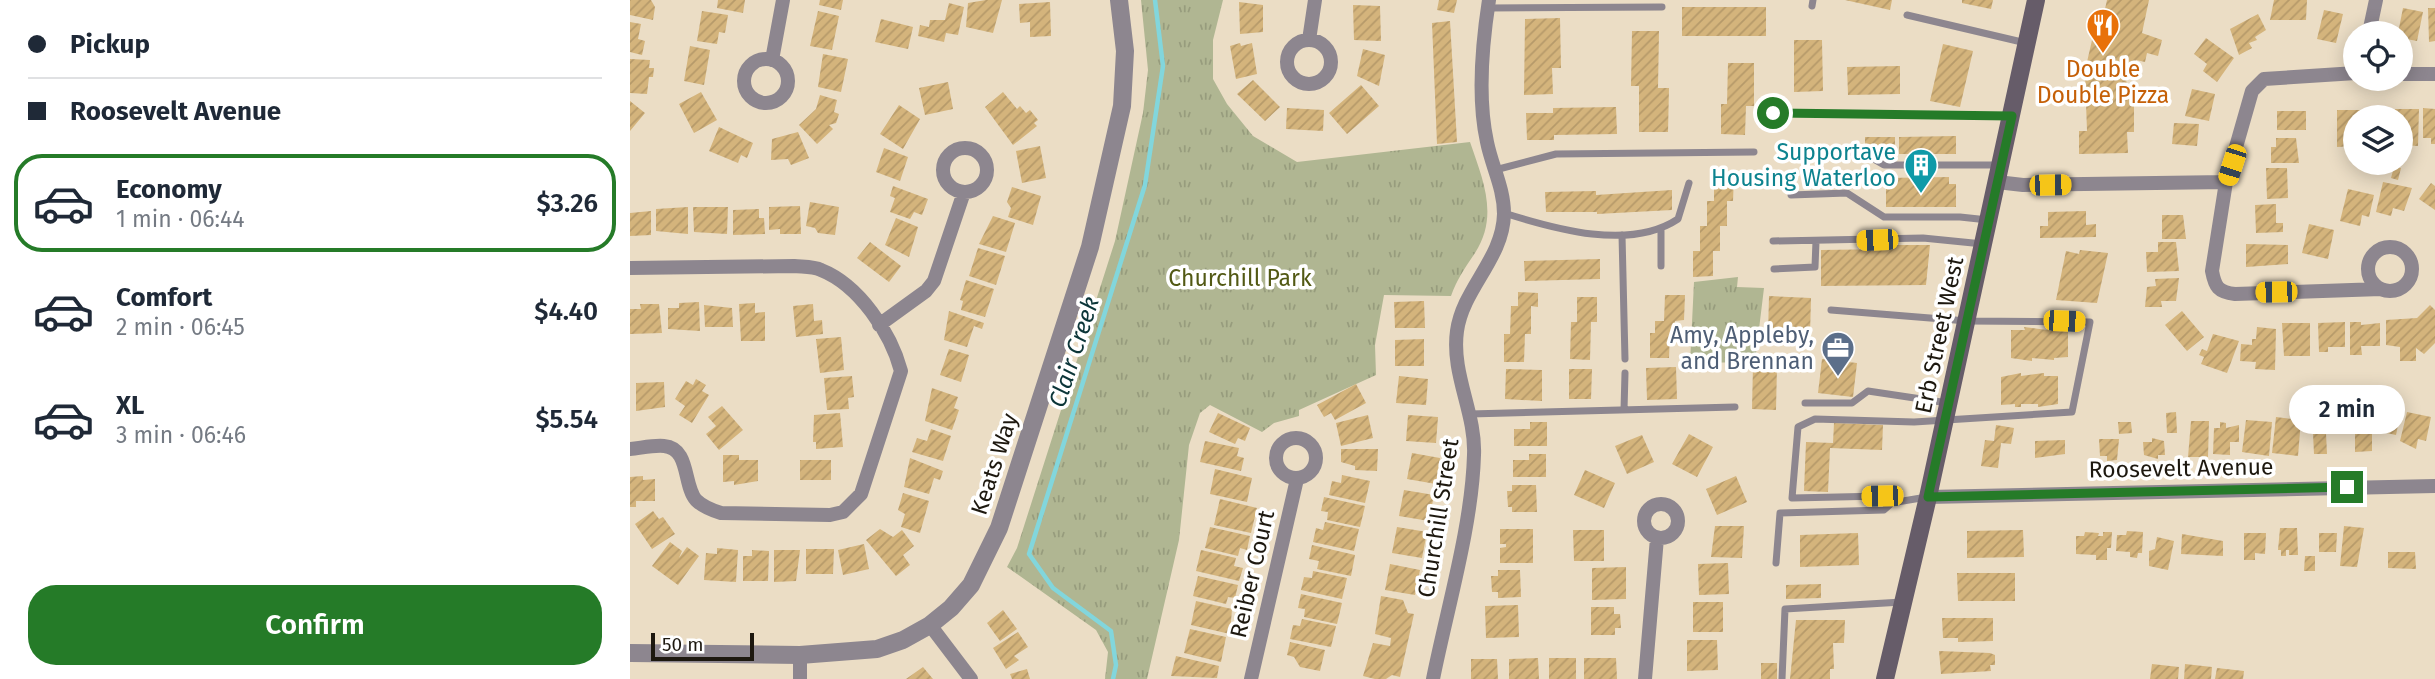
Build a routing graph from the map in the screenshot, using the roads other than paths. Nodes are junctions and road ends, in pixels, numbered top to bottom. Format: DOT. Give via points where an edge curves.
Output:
graph roads {
  1 [pos="783,0"];
  2 [pos="1119,0"];
  3 [pos="1315,0"];
  4 [pos="2036,0"];
  5 [pos="2376,0"];
  6 [pos="1488,4"];
  7 [pos="1662,7"];
  8 [pos="1907,15"];
  9 [pos="2372,21"];
  10 [pos="1309,40"];
  11 [pos="2027,43"];
  12 [pos="772,60"];
  13 [pos="2413,74"];
  14 [pos="2435,74"];
  15 [pos="2343,75"];
  16 [pos="1773,113"];
  17 [pos="2012,116"];
  18 [pos="1805,150"];
  19 [pos="1754,152"];
  20 [pos="1495,170"];
  21 [pos="1999,174"];
  22 [pos="2226,182"];
  23 [pos="1689,183"];
  24 [pos="964,192"];
  25 [pos="1791,195"];
  26 [pos="1504,213"];
  27 [pos="1989,220"];
  28 [pos="1661,230"];
  29 [pos="1622,235"];
  30 [pos="1773,241"];
  31 [pos="1816,241"];
  32 [pos="1984,244"];
  33 [pos="1661,265"];
  34 [pos="630,268"];
  35 [pos="1773,269"];
  36 [pos="2381,289"];
  37 [pos="1831,310"];
  38 [pos="1967,321"];
  39 [pos="879,325"];
  40 [pos="1625,359"];
  41 [pos="1625,373"];
  42 [pos="1805,403"];
  43 [pos="1735,407"];
  44 [pos="1624,410"];
  45 [pos="1947,411"];
  46 [pos="1470,414"];
  47 [pos="630,449"];
  48 [pos="1297,479"];
  49 [pos="2435,486"];
  50 [pos="1928,497"];
  51 [pos="1893,502"];
  52 [pos="1657,538"];
  53 [pos="1776,563"];
  54 [pos="1902,602"];
  55 [pos="930,625"];
  56 [pos="630,653"];
  57 [pos="800,656"];
  58 [pos="800,679"];
  59 [pos="971,679"];
  60 [pos="1251,679"];
  61 [pos="1433,679"];
  62 [pos="1645,679"];
  63 [pos="1782,679"];
  64 [pos="1885,679"];
  1 -- 12 [label="street"];
  2 -- 55 [label="street, Keats Way" via="1125,51 1122,106 1090,247 999,528 971,585"];
  3 -- 10 [label="street"];
  4 -- 11 [label="main road, Erb Street West"];
  5 -- 9 [label="street"];
  6 -- 7 [label="lane"];
  6 -- 20 [label="street, Churchill Street" via="1483,92"];
  8 -- 11 [label="lane"];
  11 -- 17 [label="main road, Erb Street West"];
  13 -- 14 [label="street"];
  15 -- 22 [label="street" via="2264,79 2252,91"];
  16 -- 17 [label="lane"];
  17 -- 21 [label="main road, Erb Street West"];
  18 -- 21 [label="lane" via="1863,153 1885,165"];
  19 -- 20 [label="lane" via="1556,154"];
  20 -- 26 [label="street, Churchill Street"];
  21 -- 22 [label="street" via="2023,185"];
  21 -- 27 [label="main road, Erb Street West"];
  22 -- 36 [label="street" via="2212,271 2214,285 2222,293"];
  23 -- 28 [label="lane" via="1678,219"];
  24 -- 39 [label="street" via="934,281"];
  25 -- 27 [label="lane" via="1847,193 1884,217"];
  26 -- 29 [label="lane" via="1552,228"];
  26 -- 46 [label="street, Churchill Street" via="1492,258 1465,303 1457,329 1456,357"];
  27 -- 32 [label="main road, Erb Street West"];
  28 -- 29 [label="lane"];
  28 -- 33 [label="lane"];
  29 -- 40 [label="lane"];
  30 -- 31 [label="lane"];
  31 -- 32 [label="lane" via="1923,238"];
  31 -- 35 [label="lane" via="1815,267"];
  32 -- 38 [label="main road, Erb Street West"];
  34 -- 39 [label="street" via="819,269 841,281"];
  37 -- 38 [label="lane"];
  38 -- 45 [label="main road, Erb Street West"];
  38 -- 45 [label="lane" via="2090,322 2072,412"];
  39 -- 47 [label="street" via="901,371 861,495 843,512 720,513 695,499 684,462 673,450 666,446"];
  41 -- 44 [label="lane"];
  42 -- 45 [label="lane" via="1852,403 1868,391"];
  43 -- 44 [label="lane"];
  44 -- 46 [label="lane"];
  45 -- 50 [label="main road, Erb Street West"];
  45 -- 51 [label="lane" via="1914,422 1815,419 1798,428 1793,498 1882,496"];
  46 -- 61 [label="street, Churchill Street" via="1475,457"];
  48 -- 60 [label="street, Reiber Court"];
  49 -- 50 [label="street, Roosevelt Avenue"];
  50 -- 51 [label="lane"];
  50 -- 54 [label="main road, Erb Street West"];
  51 -- 53 [label="lane" via="1884,510 1780,513"];
  52 -- 62 [label="street"];
  54 -- 63 [label="lane" via="1785,608"];
  54 -- 64 [label="main road, Erb Street West"];
  55 -- 57 [label="street, Keats Way" via="877,649"];
  55 -- 59 [label="street"];
  56 -- 57 [label="street, Keats Way"];
  57 -- 58 [label="street"];
}
